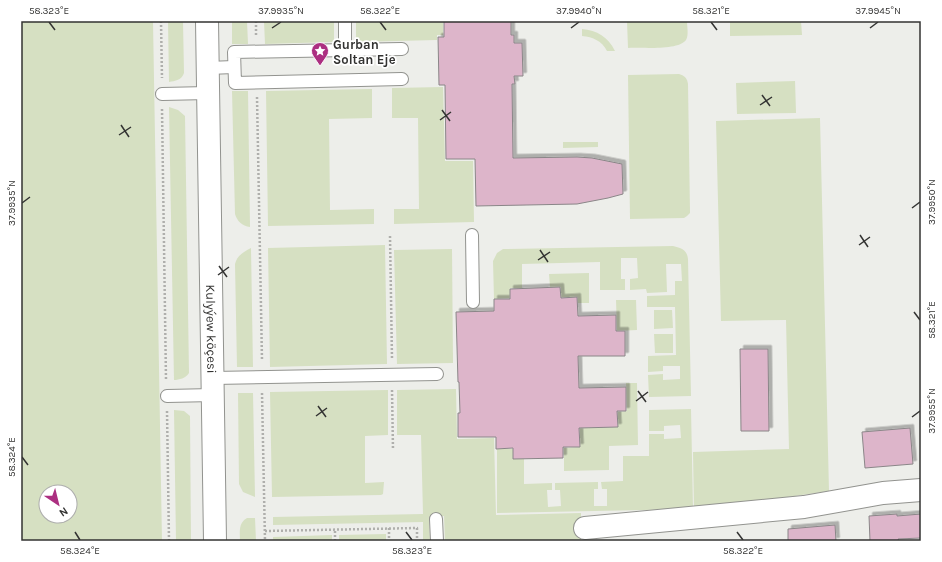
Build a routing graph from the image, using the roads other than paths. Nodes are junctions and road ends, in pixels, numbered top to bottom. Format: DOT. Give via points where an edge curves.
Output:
graph roads {
  1 [pos="207,21"];
  2 [pos="345,21"];
  3 [pos="402,49"];
  4 [pos="345,50"];
  5 [pos="234,67"];
  6 [pos="208,68"];
  7 [pos="402,80"];
  8 [pos="162,94"];
  9 [pos="208,94"];
  10 [pos="472,235"];
  11 [pos="473,302"];
  12 [pos="438,374"];
  13 [pos="213,386"];
  14 [pos="167,396"];
  15 [pos="921,490"];
  16 [pos="436,519"];
  17 [pos="585,528"];
  18 [pos="215,541"];
  19 [pos="436,541"];
  1 -- 6 [label="street, Kulyýew köçesi"];
  2 -- 4 [label="lane"];
  3 -- 4 [label="lane"];
  4 -- 5 [label="lane" via="234,52"];
  5 -- 6 [label="lane"];
  5 -- 7 [label="lane" via="235,83"];
  6 -- 9 [label="street, Kulyýew köçesi"];
  8 -- 9 [label="lane"];
  9 -- 13 [label="street, Kulyýew köçesi"];
  10 -- 11 [label="lane"];
  12 -- 13 [label="lane"];
  13 -- 14 [label="lane"];
  13 -- 18 [label="street, Kulyýew köçesi"];
  15 -- 17 [label="street" via="883,493 804,507"];
  16 -- 19 [label="lane"];
}
